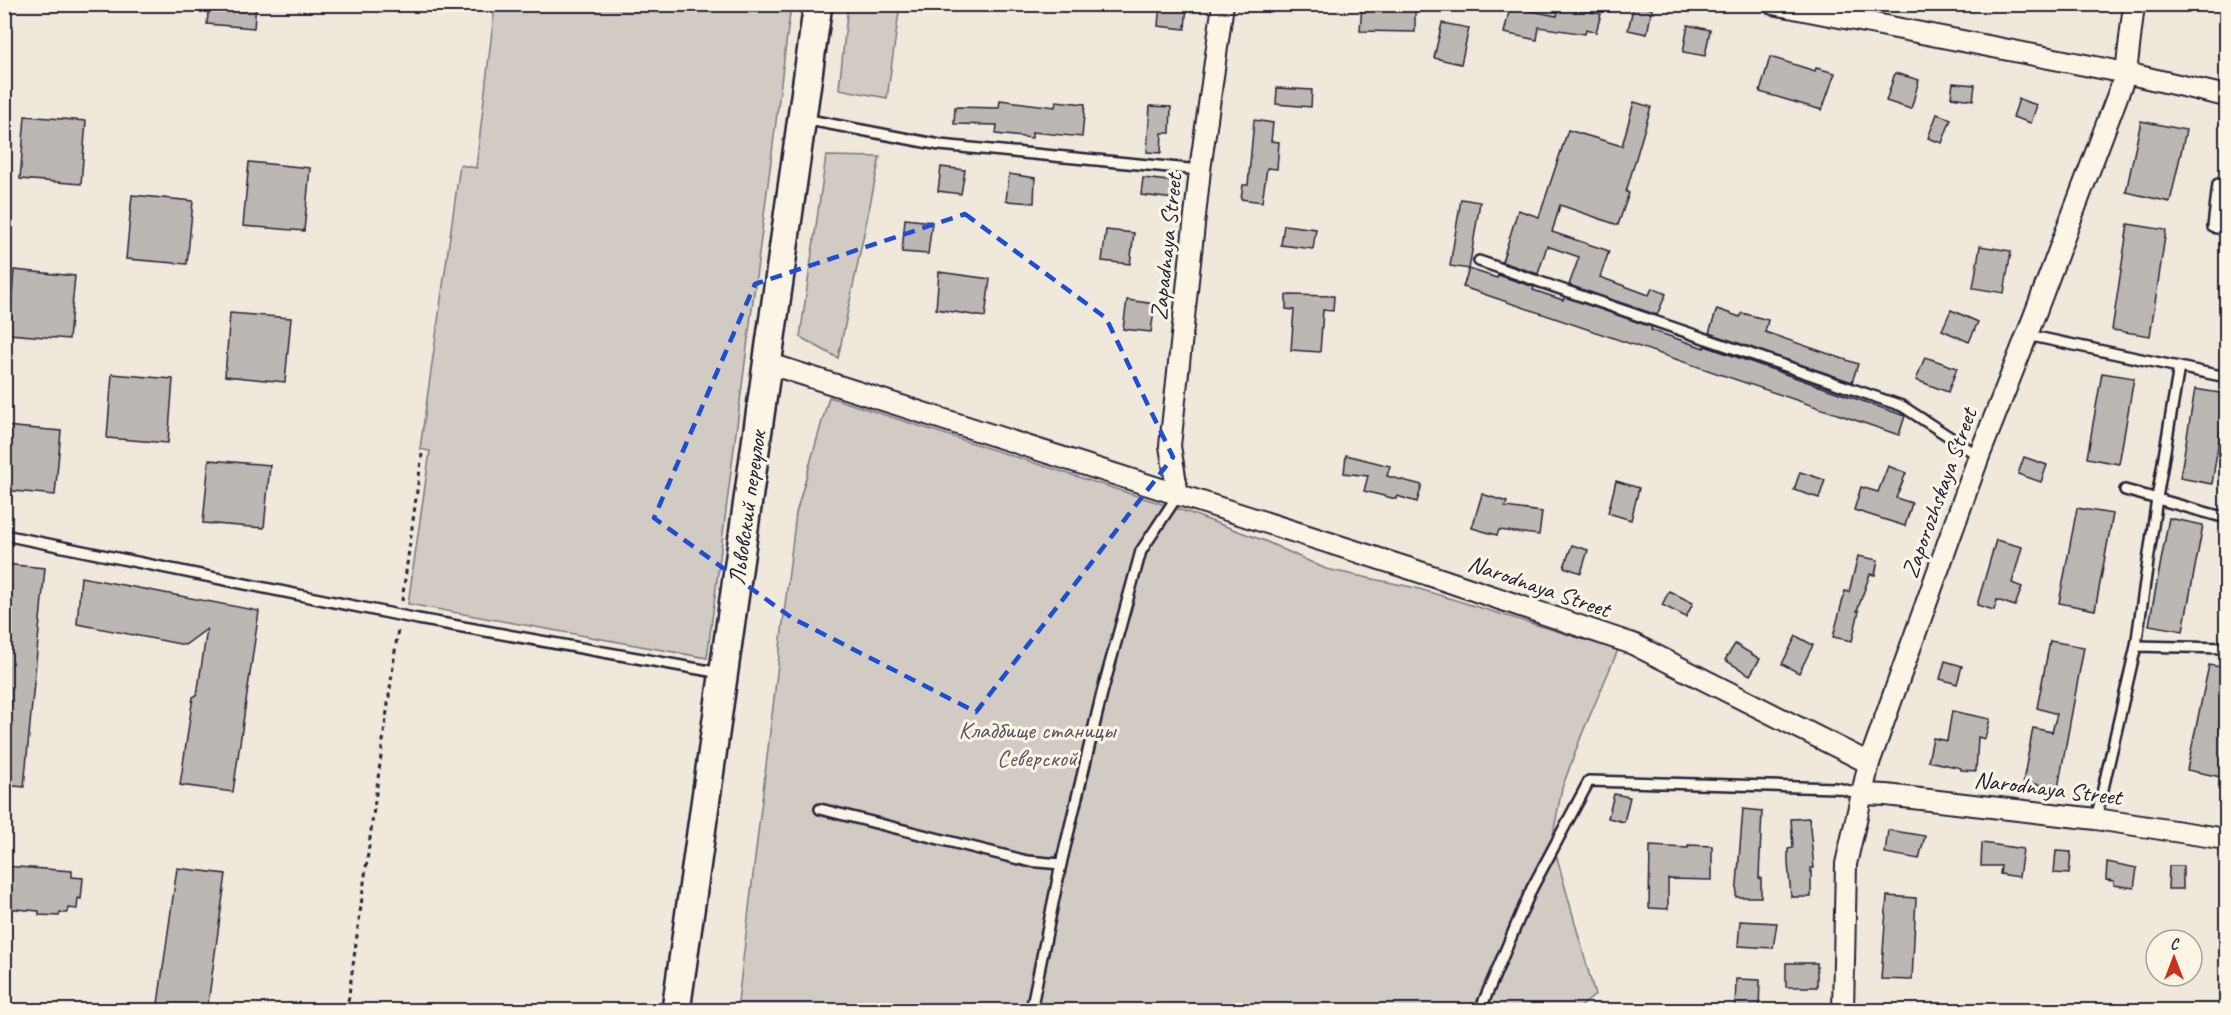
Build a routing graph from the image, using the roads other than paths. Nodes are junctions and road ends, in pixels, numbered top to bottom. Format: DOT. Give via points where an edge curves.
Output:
graph roads {
  1 [pos="818,4"];
  2 [pos="1223,4"];
  3 [pos="1773,4"];
  4 [pos="2134,4"];
  5 [pos="2126,73"];
  6 [pos="2226,96"];
  7 [pos="802,119"];
  8 [pos="1200,170"];
  9 [pos="2218,184"];
  10 [pos="2226,230"];
  11 [pos="1479,261"];
  12 [pos="2027,335"];
  13 [pos="768,363"];
  14 [pos="2179,367"];
  15 [pos="2226,376"];
  16 [pos="1979,456"];
  17 [pos="2126,490"];
  18 [pos="1178,495"];
  19 [pos="2157,498"];
  20 [pos="2226,518"];
  21 [pos="4,535"];
  22 [pos="2136,646"];
  23 [pos="2226,648"];
  24 [pos="724,674"];
  25 [pos="1869,763"];
  26 [pos="1862,794"];
  27 [pos="820,810"];
  28 [pos="2096,819"];
  29 [pos="2226,839"];
  30 [pos="1061,864"];
  31 [pos="676,1011"];
  32 [pos="1031,1011"];
  33 [pos="1480,1011"];
  34 [pos="1843,1011"];
  1 -- 7 [label="main road, Львовский переулок"];
  2 -- 8 [label="street, Zapadnaya Street"];
  3 -- 5 [label="street"];
  4 -- 5 [label="street, Zaporozhskaya Street"];
  5 -- 6 [label="street"];
  5 -- 12 [label="street, Zaporozhskaya Street"];
  7 -- 8 [label="lane" via="940,145"];
  7 -- 13 [label="main road, Львовский переулок"];
  8 -- 18 [label="street, Zapadnaya Street" via="1170,446"];
  9 -- 10 [label="lane" via="2213,227"];
  11 -- 16 [label="lane" via="1902,406"];
  12 -- 14 [label="lane"];
  12 -- 16 [label="street, Zaporozhskaya Street"];
  13 -- 18 [label="street, Narodnaya Street"];
  13 -- 24 [label="main road, Львовский переулок"];
  14 -- 15 [label="lane"];
  14 -- 19 [label="lane"];
  16 -- 25 [label="street, Zaporozhskaya Street"];
  17 -- 19 [label="lane"];
  18 -- 25 [label="street, Narodnaya Street" via="1633,644"];
  18 -- 30 [label="lane" via="1141,551"];
  19 -- 20 [label="lane"];
  19 -- 22 [label="lane"];
  21 -- 24 [label="lane" via="400,615"];
  22 -- 23 [label="lane"];
  22 -- 28 [label="lane"];
  24 -- 31 [label="main road, Львовский переулок"];
  25 -- 26 [label="street, Zaporozhskaya Street"];
  26 -- 28 [label="street, Narodnaya Street"];
  26 -- 33 [label="lane" via="1837,788 1589,781 1532,888"];
  26 -- 34 [label="street, Zaporozhskaya Street" via="1846,864"];
  27 -- 30 [label="lane" via="1027,861"];
  28 -- 29 [label="street, Narodnaya Street"];
  30 -- 32 [label="lane"];
}
